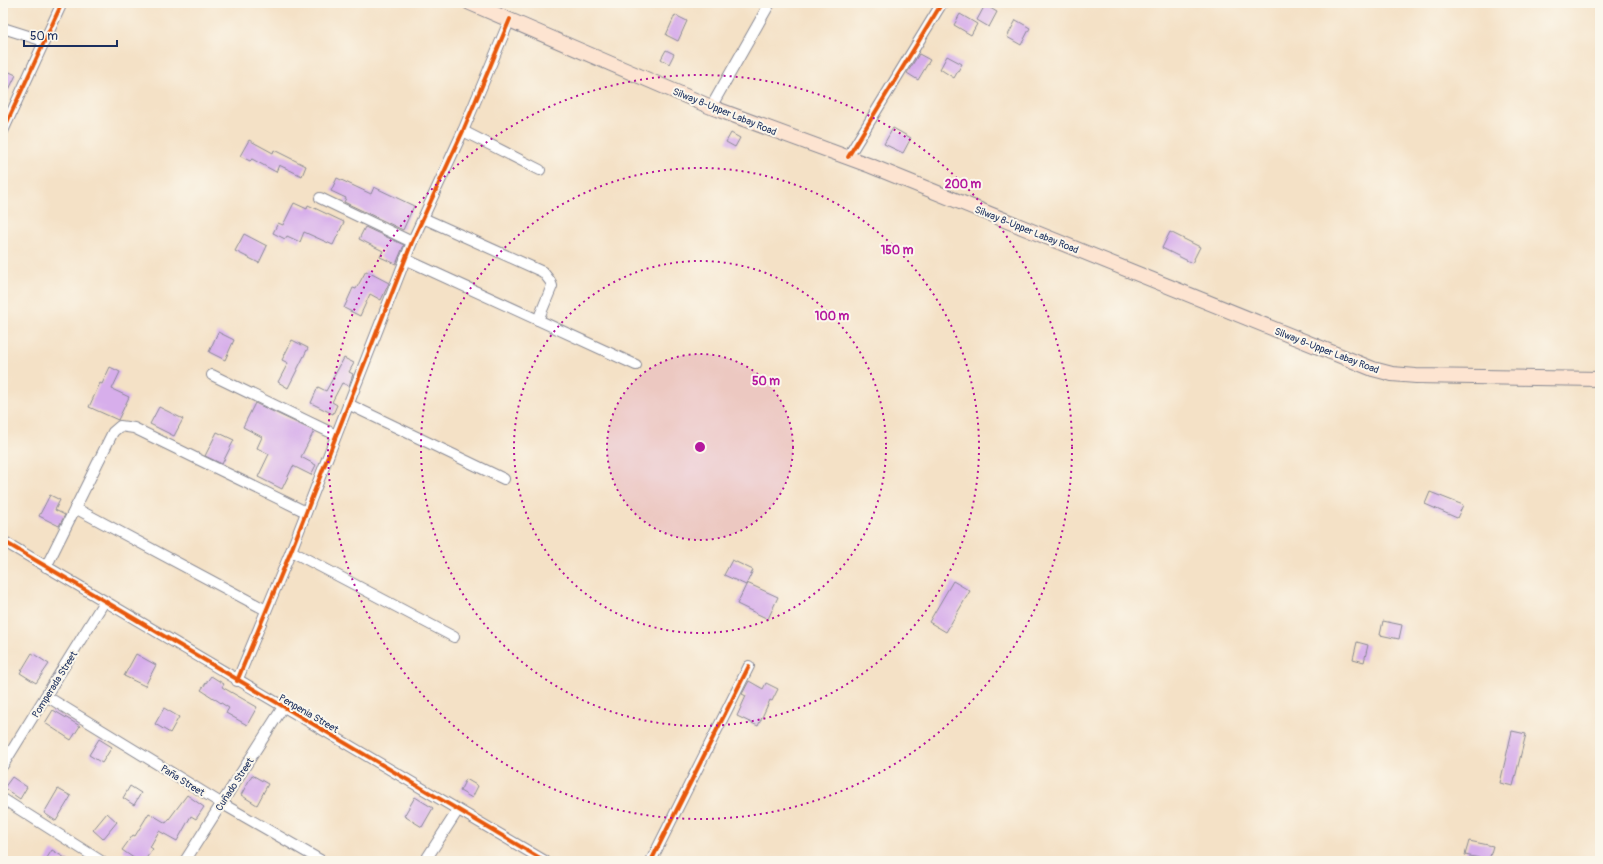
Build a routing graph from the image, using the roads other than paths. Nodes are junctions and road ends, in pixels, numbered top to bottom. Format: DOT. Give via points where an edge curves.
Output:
graph roads {
  1 [pos="62,3"];
  2 [pos="470,3"];
  3 [pos="770,3"];
  4 [pos="942,3"];
  5 [pos="510,20"];
  6 [pos="3,28"];
  7 [pos="44,41"];
  8 [pos="711,107"];
  9 [pos="3,131"];
  10 [pos="463,131"];
  11 [pos="848,157"];
  12 [pos="540,170"];
  13 [pos="320,198"];
  14 [pos="423,218"];
  15 [pos="412,242"];
  16 [pos="405,259"];
  17 [pos="538,320"];
  18 [pos="636,365"];
  19 [pos="212,375"];
  20 [pos="1600,379"];
  21 [pos="348,404"];
  22 [pos="336,435"];
  23 [pos="504,479"];
  24 [pos="75,508"];
  25 [pos="306,512"];
  26 [pos="3,541"];
  27 [pos="291,551"];
  28 [pos="46,567"];
  29 [pos="104,602"];
  30 [pos="266,610"];
  31 [pos="454,637"];
  32 [pos="749,666"];
  33 [pos="237,681"];
  34 [pos="46,696"];
  35 [pos="283,707"];
  36 [pos="3,765"];
  37 [pos="3,799"];
  38 [pos="221,804"];
  39 [pos="458,810"];
  40 [pos="95,860"];
  41 [pos="185,861"];
  42 [pos="322,861"];
  43 [pos="425,861"];
  44 [pos="544,861"];
  45 [pos="651,861"];
  1 -- 7 [label="street"];
  2 -- 5 [label="main road, Silway 8-Upper Labay Road"];
  3 -- 8 [label="street"];
  4 -- 11 [label="street"];
  5 -- 8 [label="main road, Silway 8-Upper Labay Road"];
  5 -- 10 [label="street"];
  6 -- 7 [label="street"];
  7 -- 9 [label="street"];
  8 -- 11 [label="main road, Silway 8-Upper Labay Road"];
  10 -- 12 [label="street"];
  10 -- 14 [label="street"];
  11 -- 20 [label="main road, Silway 8-Upper Labay Road" via="1373,369 1416,376"];
  13 -- 15 [label="street"];
  14 -- 15 [label="street"];
  14 -- 17 [label="street" via="543,272 552,286"];
  15 -- 16 [label="street"];
  16 -- 17 [label="street"];
  16 -- 21 [label="street"];
  17 -- 18 [label="street"];
  19 -- 22 [label="street"];
  21 -- 22 [label="street"];
  21 -- 23 [label="street"];
  22 -- 25 [label="street"];
  24 -- 25 [label="street" via="113,432 116,428 124,426 134,428"];
  24 -- 28 [label="street"];
  24 -- 30 [label="street"];
  25 -- 27 [label="street"];
  26 -- 28 [label="street, Penpenia Street"];
  27 -- 30 [label="street"];
  27 -- 31 [label="street"];
  28 -- 29 [label="street, Penpenia Street"];
  29 -- 33 [label="street, Penpenia Street"];
  29 -- 34 [label="street, Pomperada Street"];
  30 -- 33 [label="street"];
  32 -- 45 [label="street"];
  33 -- 35 [label="street, Penpenia Street"];
  34 -- 36 [label="street, Pomperada Street"];
  34 -- 38 [label="street, Paña Street"];
  35 -- 38 [label="street, Cuñado Street"];
  35 -- 39 [label="street, Penpenia Street"];
  37 -- 40 [label="street"];
  38 -- 41 [label="street, Cuñado Street"];
  38 -- 42 [label="street, Paña Street"];
  39 -- 43 [label="street"];
  39 -- 44 [label="street, Penpenia Street"];
}
